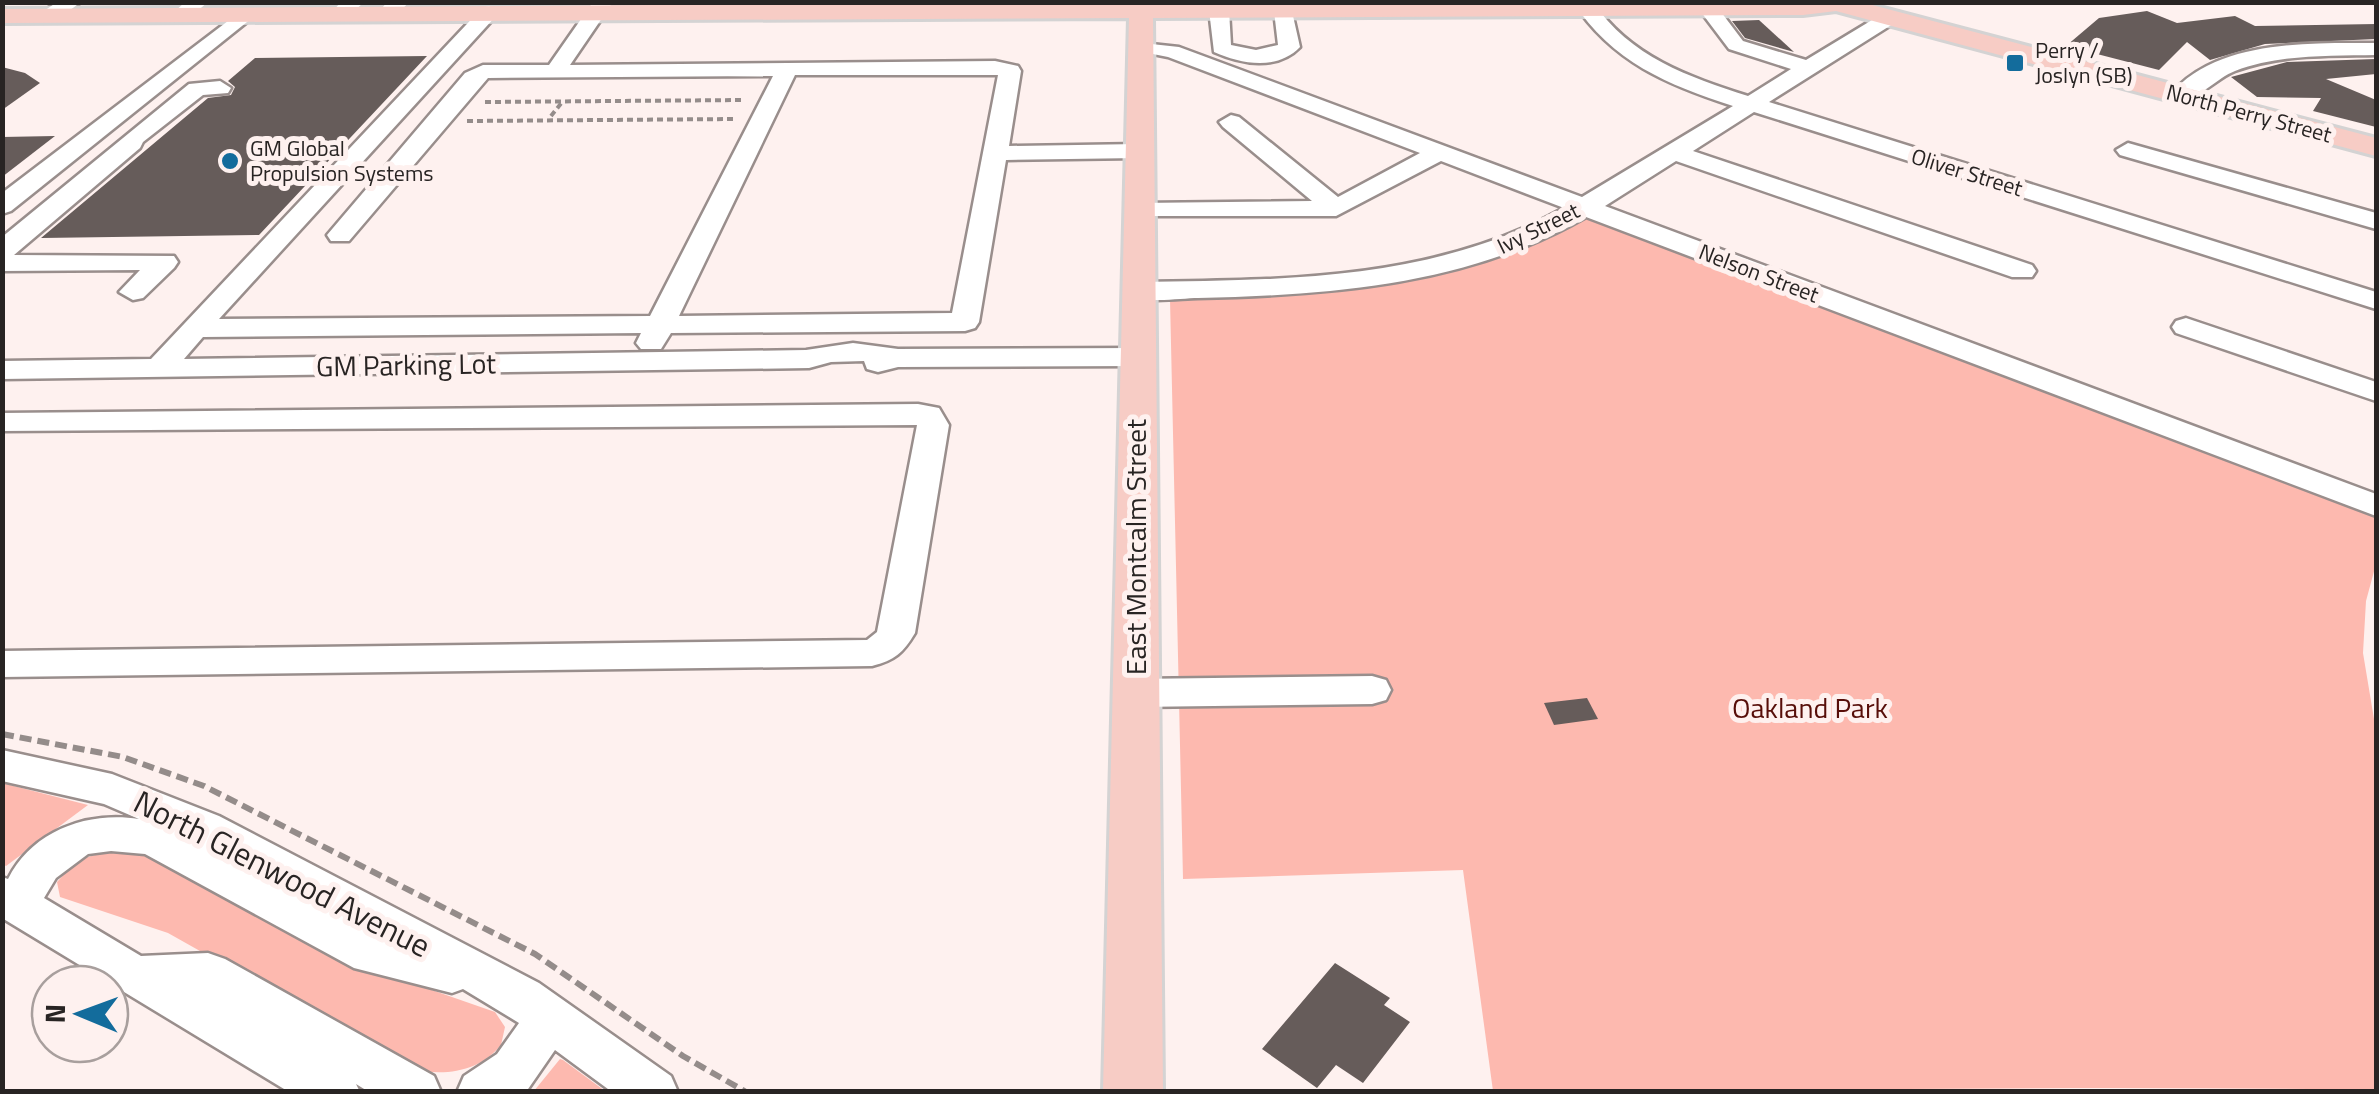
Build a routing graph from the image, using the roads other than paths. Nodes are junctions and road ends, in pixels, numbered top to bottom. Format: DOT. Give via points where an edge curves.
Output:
graph roads {
  1 [pos="1844,2"];
  2 [pos="1833,3"];
  3 [pos="749,6"];
  4 [pos="875,6"];
  5 [pos="1008,6"];
  6 [pos="1140,6"];
  7 [pos="1585,6"];
  8 [pos="601,7"];
  9 [pos="190,8"];
  10 [pos="348,8"];
  11 [pos="393,8"];
  12 [pos="1708,8"];
  13 [pos="61,9"];
  14 [pos="1219,10"];
  15 [pos="1284,10"];
  16 [pos="489,12"];
  17 [pos="245,14"];
  18 [pos="2,16"];
  19 [pos="1889,18"];
  20 [pos="1140,46"];
  21 [pos="2376,50"];
  22 [pos="787,68"];
  23 [pos="1809,68"];
  24 [pos="556,70"];
  25 [pos="220,88"];
  26 [pos="2181,96"];
  27 [pos="1750,104"];
  28 [pos="1232,122"];
  29 [pos="2376,148"];
  30 [pos="2128,150"];
  31 [pos="1139,151"];
  32 [pos="996,152"];
  33 [pos="1440,152"];
  34 [pos="1673,152"];
  35 [pos="2,206"];
  36 [pos="1584,206"];
  37 [pos="1336,208"];
  38 [pos="1139,211"];
  39 [pos="2376,221"];
  40 [pos="340,235"];
  41 [pos="137,236"];
  42 [pos="2,257"];
  43 [pos="2022,271"];
  44 [pos="1138,290"];
  45 [pos="133,292"];
  46 [pos="2376,301"];
  47 [pos="660,323"];
  48 [pos="2186,327"];
  49 [pos="195,328"];
  50 [pos="1138,356"];
  51 [pos="745,360"];
  52 [pos="642,362"];
  53 [pos="470,364"];
  54 [pos="198,367"];
  55 [pos="158,368"];
  56 [pos="2,370"];
  57 [pos="2376,392"];
  58 [pos="725,414"];
  59 [pos="436,417"];
  60 [pos="152,421"];
  61 [pos="2,422"];
  62 [pos="2376,506"];
  63 [pos="2,664"];
  64 [pos="1372,690"];
  65 [pos="1135,693"];
  66 [pos="2,765"];
  67 [pos="10,899"];
  68 [pos="135,977"];
  69 [pos="497,984"];
  70 [pos="547,1015"];
  71 [pos="335,1092"];
  72 [pos="416,1092"];
  73 [pos="482,1092"];
  74 [pos="653,1092"];
  75 [pos="1132,1092"];
  1 -- 2 [label="street"];
  2 -- 12 [label="main road, North Perry Street"];
  2 -- 19 [label="main road, North Perry Street"];
  3 -- 4 [label="main road, North Perry Street"];
  3 -- 8 [label="main road, North Perry Street"];
  4 -- 5 [label="main road, North Perry Street"];
  5 -- 6 [label="main road, North Perry Street"];
  6 -- 14 [label="main road, North Perry Street"];
  6 -- 20 [label="main road, East Montcalm Street"];
  7 -- 12 [label="main road, North Perry Street"];
  7 -- 15 [label="main road, North Perry Street"];
  7 -- 27 [label="street, Oliver Street" via="1607,37 1639,60"];
  8 -- 16 [label="main road, North Perry Street"];
  8 -- 24 [label="street"];
  9 -- 13 [label="main road, North Perry Street"];
  9 -- 17 [label="main road, North Perry Street"];
  10 -- 11 [label="main road, North Perry Street"];
  10 -- 17 [label="main road, North Perry Street"];
  11 -- 16 [label="main road, North Perry Street"];
  12 -- 23 [label="street" via="1736,44"];
  13 -- 18 [label="main road, North Perry Street"];
  14 -- 15 [label="main road, North Perry Street"];
  14 -- 15 [label="street" via="1222,48 1239,56 1289,47"];
  16 -- 49 [label="street"];
  17 -- 35 [label="street"];
  19 -- 23 [label="street, Ivy Street"];
  19 -- 26 [label="main road, North Perry Street"];
  20 -- 31 [label="main road, East Montcalm Street"];
  20 -- 33 [label="street, Nelson Street" via="1172,51"];
  21 -- 26 [label="street" via="2248,60 2205,76"];
  22 -- 24 [label="street"];
  22 -- 32 [label="street" via="995,66 1010,72"];
  22 -- 47 [label="street"];
  23 -- 27 [label="street, Ivy Street"];
  24 -- 40 [label="street" via="483,72"];
  25 -- 42 [label="street" via="198,89"];
  26 -- 29 [label="main road, North Perry Street"];
  27 -- 34 [label="street, Ivy Street"];
  27 -- 46 [label="street, Oliver Street"];
  28 -- 37 [label="street"];
  30 -- 39 [label="street"];
  31 -- 32 [label="street"];
  31 -- 38 [label="main road, East Montcalm Street"];
  32 -- 47 [label="street" via="965,322"];
  33 -- 36 [label="street, Nelson Street"];
  33 -- 37 [label="street"];
  34 -- 36 [label="street, Ivy Street"];
  34 -- 43 [label="street"];
  36 -- 44 [label="street, Ivy Street" via="1507,246 1398,274 1296,287"];
  36 -- 62 [label="street, Nelson Street"];
  37 -- 38 [label="street"];
  38 -- 44 [label="main road, East Montcalm Street"];
  41 -- 42 [label="street" via="116,247 32,249"];
  42 -- 45 [label="street" via="164,262"];
  44 -- 50 [label="main road, East Montcalm Street"];
  47 -- 49 [label="street"];
  47 -- 52 [label="street"];
  48 -- 57 [label="street"];
  49 -- 55 [label="street"];
  50 -- 51 [label="street, GM Parking Lot" via="898,358 866,366"];
  50 -- 65 [label="main road, East Montcalm Street"];
  51 -- 52 [label="street, GM Parking Lot"];
  51 -- 58 [label="street"];
  52 -- 53 [label="street, GM Parking Lot"];
  53 -- 54 [label="street, GM Parking Lot"];
  53 -- 59 [label="street"];
  54 -- 55 [label="street, GM Parking Lot"];
  54 -- 60 [label="street"];
  55 -- 56 [label="street, GM Parking Lot"];
  58 -- 59 [label="street"];
  58 -- 63 [label="street" via="928,416 930,444 896,633 888,646 872,653"];
  59 -- 60 [label="street"];
  60 -- 61 [label="street"];
  64 -- 65 [label="street"];
  65 -- 75 [label="main road, East Montcalm Street"];
  66 -- 69 [label="street, North Glenwood Avenue" via="160,808"];
  67 -- 68 [label="street, North Glenwood Avenue"];
  67 -- 69 [label="street, North Glenwood Avenue" via="57,851 95,834 136,834 370,954"];
  68 -- 71 [label="street, North Glenwood Avenue"];
  68 -- 72 [label="street" via="208,973"];
  69 -- 70 [label="street, North Glenwood Avenue"];
  70 -- 73 [label="street" via="515,1071"];
  70 -- 74 [label="street, North Glenwood Avenue"];
}
